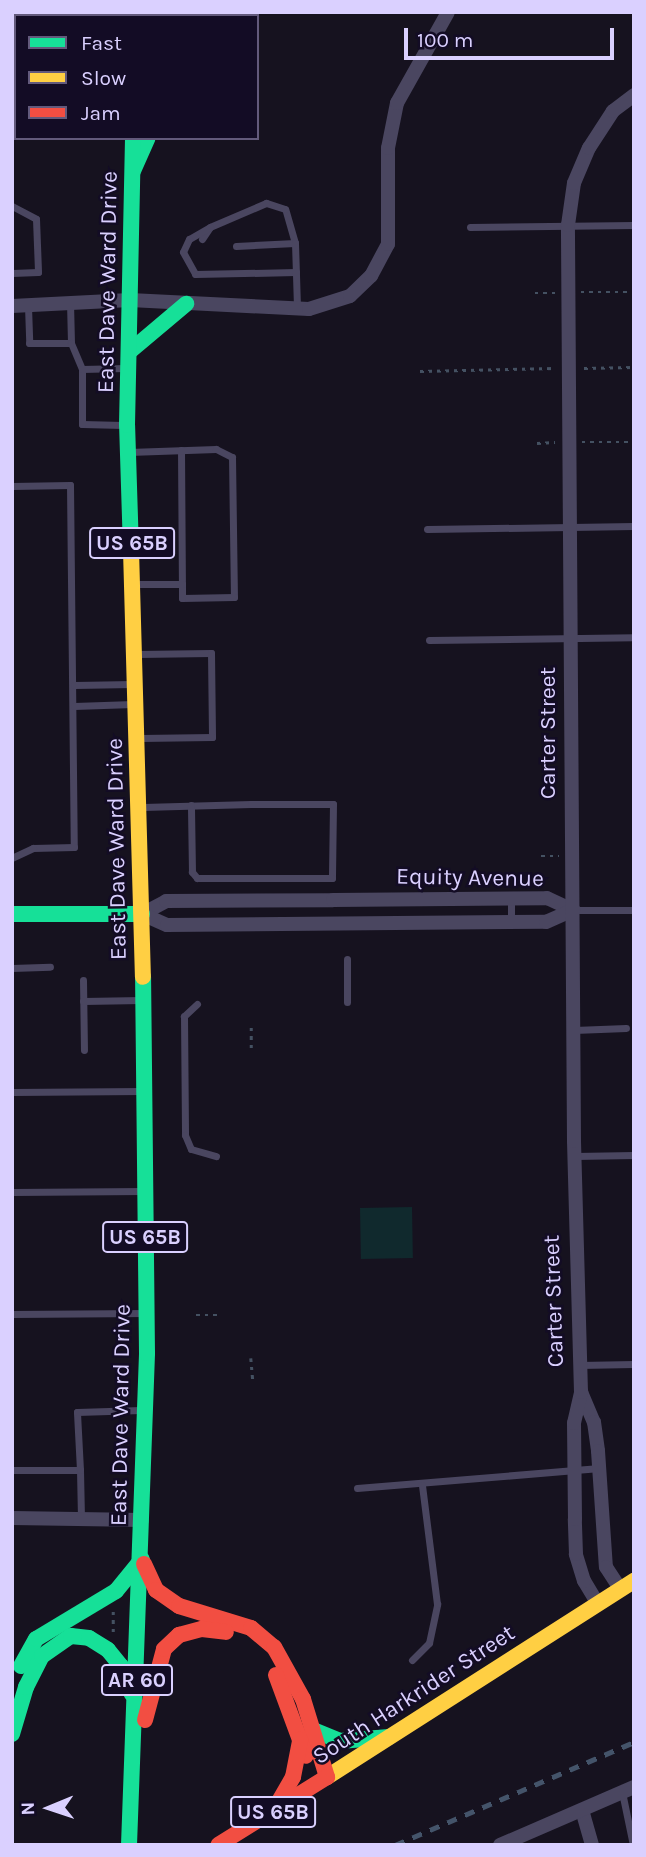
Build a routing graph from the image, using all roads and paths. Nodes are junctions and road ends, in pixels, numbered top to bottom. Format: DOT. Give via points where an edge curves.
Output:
graph roads {
  1 [pos="448,12"];
  2 [pos="634,95"];
  3 [pos="133,140"];
  4 [pos="147,140"];
  5 [pos="133,171"];
  6 [pos="12,206"];
  7 [pos="568,225"];
  8 [pos="634,225"];
  9 [pos="210,227"];
  10 [pos="470,227"];
  11 [pos="202,239"];
  12 [pos="295,243"];
  13 [pos="194,245"];
  14 [pos="236,246"];
  15 [pos="183,252"];
  16 [pos="296,272"];
  17 [pos="12,273"];
  18 [pos="568,292"];
  19 [pos="634,292"];
  20 [pos="536,293"];
  21 [pos="130,300"];
  22 [pos="70,302"];
  23 [pos="186,304"];
  24 [pos="28,305"];
  25 [pos="12,306"];
  26 [pos="297,309"];
  27 [pos="71,343"];
  28 [pos="129,360"];
  29 [pos="634,366"];
  30 [pos="569,368"];
  31 [pos="82,369"];
  32 [pos="420,371"];
  33 [pos="128,425"];
  34 [pos="181,450"];
  35 [pos="128,452"];
  36 [pos="12,486"];
  37 [pos="634,526"];
  38 [pos="570,527"];
  39 [pos="427,529"];
  40 [pos="133,584"];
  41 [pos="182,584"];
  42 [pos="570,637"];
  43 [pos="634,637"];
  44 [pos="429,640"];
  45 [pos="134,654"];
  46 [pos="135,684"];
  47 [pos="74,685"];
  48 [pos="136,704"];
  49 [pos="74,706"];
  50 [pos="136,738"];
  51 [pos="191,805"];
  52 [pos="138,807"];
  53 [pos="12,858"];
  54 [pos="510,899"];
  55 [pos="333,900"];
  56 [pos="634,910"];
  57 [pos="573,911"];
  58 [pos="12,914"];
  59 [pos="142,914"];
  60 [pos="511,922"];
  61 [pos="334,924"];
  62 [pos="347,959"];
  63 [pos="50,967"];
  64 [pos="12,968"];
  65 [pos="83,980"];
  66 [pos="143,1000"];
  67 [pos="83,1002"];
  68 [pos="347,1002"];
  69 [pos="197,1004"];
  70 [pos="251,1027"];
  71 [pos="626,1028"];
  72 [pos="574,1030"];
  73 [pos="251,1048"];
  74 [pos="84,1051"];
  75 [pos="144,1091"];
  76 [pos="12,1092"];
  77 [pos="216,1156"];
  78 [pos="574,1156"];
  79 [pos="634,1156"];
  80 [pos="145,1191"];
  81 [pos="12,1192"];
  82 [pos="146,1313"];
  83 [pos="12,1314"];
  84 [pos="196,1315"];
  85 [pos="218,1315"];
  86 [pos="251,1358"];
  87 [pos="634,1364"];
  88 [pos="578,1365"];
  89 [pos="253,1383"];
  90 [pos="581,1392"];
  91 [pos="146,1410"];
  92 [pos="599,1468"];
  93 [pos="12,1470"];
  94 [pos="80,1470"];
  95 [pos="575,1470"];
  96 [pos="422,1485"];
  97 [pos="357,1489"];
  98 [pos="12,1518"];
  99 [pos="81,1519"];
  100 [pos="142,1520"];
  101 [pos="142,1559"];
  102 [pos="627,1586"];
  103 [pos="598,1604"];
  104 [pos="114,1608"];
  105 [pos="112,1641"];
  106 [pos="412,1660"];
  107 [pos="12,1681"];
  108 [pos="136,1704"];
  109 [pos="12,1734"];
  110 [pos="307,1734"];
  111 [pos="389,1737"];
  112 [pos="133,1770"];
  113 [pos="321,1781"];
  114 [pos="628,1789"];
  115 [pos="582,1810"];
  116 [pos="273,1813"];
  117 [pos="129,1845"];
  118 [pos="218,1845"];
  119 [pos="500,1845"];
  120 [pos="592,1845"];
  121 [pos="633,1845"];
  1 -- 26 [label="street" via="397,103 388,148 387,244 371,276 349,296"];
  2 -- 7 [label="street, Carter Street" via="613,111 589,148 574,183"];
  3 -- 5 [label="main road, East Dave Ward Drive / US 65B"];
  4 -- 5 [label="main road, US 65B"];
  5 -- 21 [label="main road, East Dave Ward Drive / US 65B"];
  6 -- 17 [label="lane" via="36,219 38,272"];
  7 -- 8 [label="lane"];
  7 -- 10 [label="lane"];
  7 -- 18 [label="street, Carter Street"];
  9 -- 11 [label="lane"];
  9 -- 12 [label="lane" via="251,207 275,204 290,216"];
  9 -- 15 [label="lane" via="189,239"];
  12 -- 14 [label="lane"];
  12 -- 16 [label="lane"];
  13 -- 15 [label="lane"];
  15 -- 16 [label="lane" via="195,274"];
  16 -- 26 [label="lane"];
  18 -- 19 [label="path"];
  18 -- 20 [label="path"];
  18 -- 30 [label="street, Carter Street"];
  21 -- 22 [label="street"];
  21 -- 23 [label="street"];
  21 -- 28 [label="main road, East Dave Ward Drive / US 65B"];
  22 -- 24 [label="street"];
  22 -- 27 [label="lane"];
  23 -- 26 [label="street"];
  23 -- 28 [label="main road"];
  24 -- 25 [label="street"];
  24 -- 27 [label="lane" via="29,343"];
  27 -- 31 [label="lane"];
  28 -- 31 [label="lane"];
  28 -- 33 [label="main road, East Dave Ward Drive / US 65B"];
  29 -- 30 [label="path"];
  30 -- 32 [label="path"];
  30 -- 38 [label="street, Carter Street"];
  31 -- 33 [label="lane" via="82,424"];
  33 -- 35 [label="main road, East Dave Ward Drive / US 65B"];
  34 -- 35 [label="lane"];
  34 -- 41 [label="lane"];
  34 -- 41 [label="lane" via="216,449 232,457 234,597 182,598"];
  35 -- 40 [label="main road, East Dave Ward Drive / US 65B"];
  36 -- 47 [label="lane" via="69,485"];
  37 -- 38 [label="lane"];
  38 -- 39 [label="lane"];
  38 -- 42 [label="street, Carter Street"];
  40 -- 41 [label="lane"];
  40 -- 45 [label="main road, East Dave Ward Drive / US 65B"];
  42 -- 43 [label="lane"];
  42 -- 44 [label="lane"];
  42 -- 57 [label="street, Carter Street"];
  45 -- 46 [label="main road, East Dave Ward Drive / US 65B"];
  45 -- 50 [label="lane" via="211,653 212,737"];
  46 -- 47 [label="lane"];
  46 -- 48 [label="main road, East Dave Ward Drive / US 65B"];
  47 -- 49 [label="lane"];
  48 -- 49 [label="lane"];
  48 -- 50 [label="main road, East Dave Ward Drive / US 65B"];
  49 -- 53 [label="lane" via="74,847 33,848"];
  50 -- 52 [label="main road, East Dave Ward Drive / US 65B"];
  51 -- 51 [label="lane" via="333,804 332,877 197,878 192,872"];
  51 -- 52 [label="lane"];
  52 -- 59 [label="main road, East Dave Ward Drive / US 65B"];
  54 -- 55 [label="street, Equity Avenue"];
  54 -- 57 [label="street, Equity Avenue" via="547,898"];
  54 -- 60 [label="lane"];
  55 -- 59 [label="street, Equity Avenue" via="166,901"];
  55 -- 61 [label="lane"];
  56 -- 57 [label="lane"];
  57 -- 60 [label="street, Equity Avenue" via="545,922"];
  57 -- 72 [label="street, Carter Street"];
  58 -- 59 [label="main road, Equity Avenue"];
  59 -- 61 [label="street, Equity Avenue" via="167,925"];
  59 -- 66 [label="main road, East Dave Ward Drive / US 65B"];
  60 -- 61 [label="street, Equity Avenue"];
  62 -- 68 [label="lane"];
  63 -- 64 [label="lane"];
  65 -- 67 [label="lane"];
  66 -- 67 [label="lane"];
  66 -- 75 [label="main road, East Dave Ward Drive / US 65B"];
  67 -- 74 [label="lane"];
  69 -- 77 [label="lane" via="184,1016 185,1135 191,1149"];
  70 -- 73 [label="path"];
  71 -- 72 [label="lane"];
  72 -- 78 [label="street, Carter Street"];
  75 -- 76 [label="lane"];
  75 -- 80 [label="main road, East Dave Ward Drive / US 65B"];
  78 -- 79 [label="lane"];
  78 -- 88 [label="street, Carter Street"];
  80 -- 81 [label="lane"];
  80 -- 82 [label="main road, East Dave Ward Drive / US 65B"];
  82 -- 83 [label="lane"];
  82 -- 91 [label="main road, East Dave Ward Drive / US 65B"];
  84 -- 85 [label="path"];
  86 -- 89 [label="path"];
  87 -- 88 [label="lane"];
  88 -- 90 [label="street, Carter Street"];
  90 -- 92 [label="street, Carter Street" via="593,1422"];
  90 -- 95 [label="street, Carter Street" via="575,1423"];
  91 -- 94 [label="lane" via="77,1412"];
  91 -- 100 [label="main road, East Dave Ward Drive / US 65B"];
  92 -- 95 [label="lane"];
  92 -- 102 [label="street, Carter Street" via="606,1567"];
  93 -- 94 [label="lane"];
  94 -- 99 [label="lane"];
  95 -- 96 [label="lane"];
  95 -- 103 [label="street, Carter Street" via="576,1554 584,1581"];
  96 -- 97 [label="lane"];
  96 -- 106 [label="lane" via="437,1604 429,1643"];
  98 -- 99 [label="street"];
  99 -- 100 [label="street"];
  100 -- 101 [label="main road, East Dave Ward Drive / US 65B"];
  101 -- 107 [label="main road" via="116,1591 36,1639"];
  101 -- 108 [label="main road, AR 60"];
  101 -- 110 [label="main road, US 65B" via="156,1590 179,1606 251,1628 274,1647 303,1699"];
  102 -- 103 [label="main road, South Harkrider Street"];
  103 -- 111 [label="main road, South Harkrider Street"];
  104 -- 105 [label="path"];
  108 -- 109 [label="main road" via="121,1666 108,1650 89,1638 71,1636 42,1656 26,1687"];
  108 -- 112 [label="main road, AR 60"];
  110 -- 111 [label="main road" via="340,1741"];
  110 -- 112 [label="main road" via="271,1666 252,1645 228,1632 202,1629 179,1635 164,1649"];
  110 -- 113 [label="main road"];
  110 -- 116 [label="main road" via="293,1777"];
  111 -- 113 [label="main road, South Harkrider Street"];
  112 -- 117 [label="main road, AR 60"];
  113 -- 116 [label="main road, South Harkrider Street / US 65B"];
  114 -- 115 [label="street"];
  114 -- 121 [label="lane"];
  115 -- 119 [label="street"];
  115 -- 120 [label="street"];
  116 -- 118 [label="main road, South Harkrider Street / US 65B"];
}
